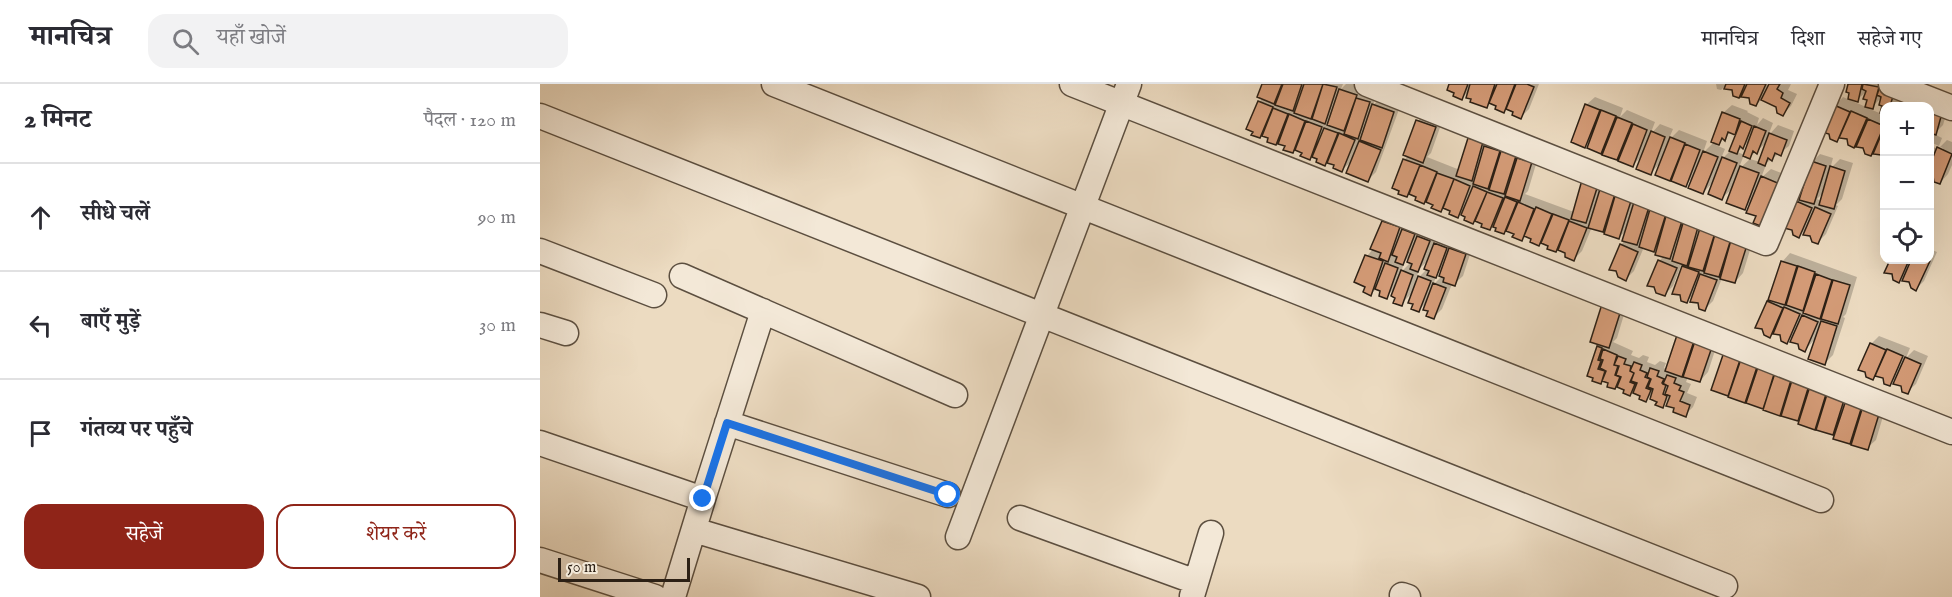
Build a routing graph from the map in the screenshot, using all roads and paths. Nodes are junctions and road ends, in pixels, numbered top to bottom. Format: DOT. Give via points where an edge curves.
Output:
graph roads {
  1 [pos="774,84"];
  2 [pos="1072,84"];
  3 [pos="1366,84"];
  4 [pos="1832,84"];
  5 [pos="1891,84"];
  6 [pos="1125,94"];
  7 [pos="1952,108"];
  8 [pos="540,116"];
  9 [pos="1082,206"];
  10 [pos="540,250"];
  11 [pos="682,276"];
  12 [pos="654,295"];
  13 [pos="763,311"];
  14 [pos="1040,314"];
  15 [pos="540,325"];
  16 [pos="566,333"];
  17 [pos="955,394"];
  18 [pos="727,423"];
  19 [pos="1952,432"];
  20 [pos="540,443"];
  21 [pos="948,495"];
  22 [pos="703,499"];
  23 [pos="1821,500"];
  24 [pos="1020,518"];
  25 [pos="693,530"];
  26 [pos="1211,533"];
  27 [pos="958,537"];
  28 [pos="540,560"];
  29 [pos="1725,586"];
  30 [pos="1194,589"];
  31 [pos="655,597"];
  32 [pos="673,597"];
  33 [pos="918,597"];
  1 -- 9 [label="street"];
  2 -- 6 [label="street"];
  3 -- 4 [label="street" via="1766,243"];
  5 -- 7 [label="street"];
  6 -- 9 [label="street"];
  6 -- 19 [label="street"];
  8 -- 14 [label="street"];
  9 -- 14 [label="street"];
  9 -- 23 [label="street"];
  10 -- 12 [label="street"];
  11 -- 13 [label="street"];
  13 -- 17 [label="street"];
  13 -- 18 [label="street"];
  14 -- 27 [label="street"];
  14 -- 29 [label="street"];
  15 -- 16 [label="street"];
  18 -- 21 [label="street"];
  18 -- 22 [label="street"];
  20 -- 22 [label="street"];
  22 -- 25 [label="street"];
  24 -- 30 [label="street"];
  25 -- 32 [label="street"];
  25 -- 33 [label="street"];
  26 -- 30 [label="street"];
  28 -- 31 [label="street"];
}
